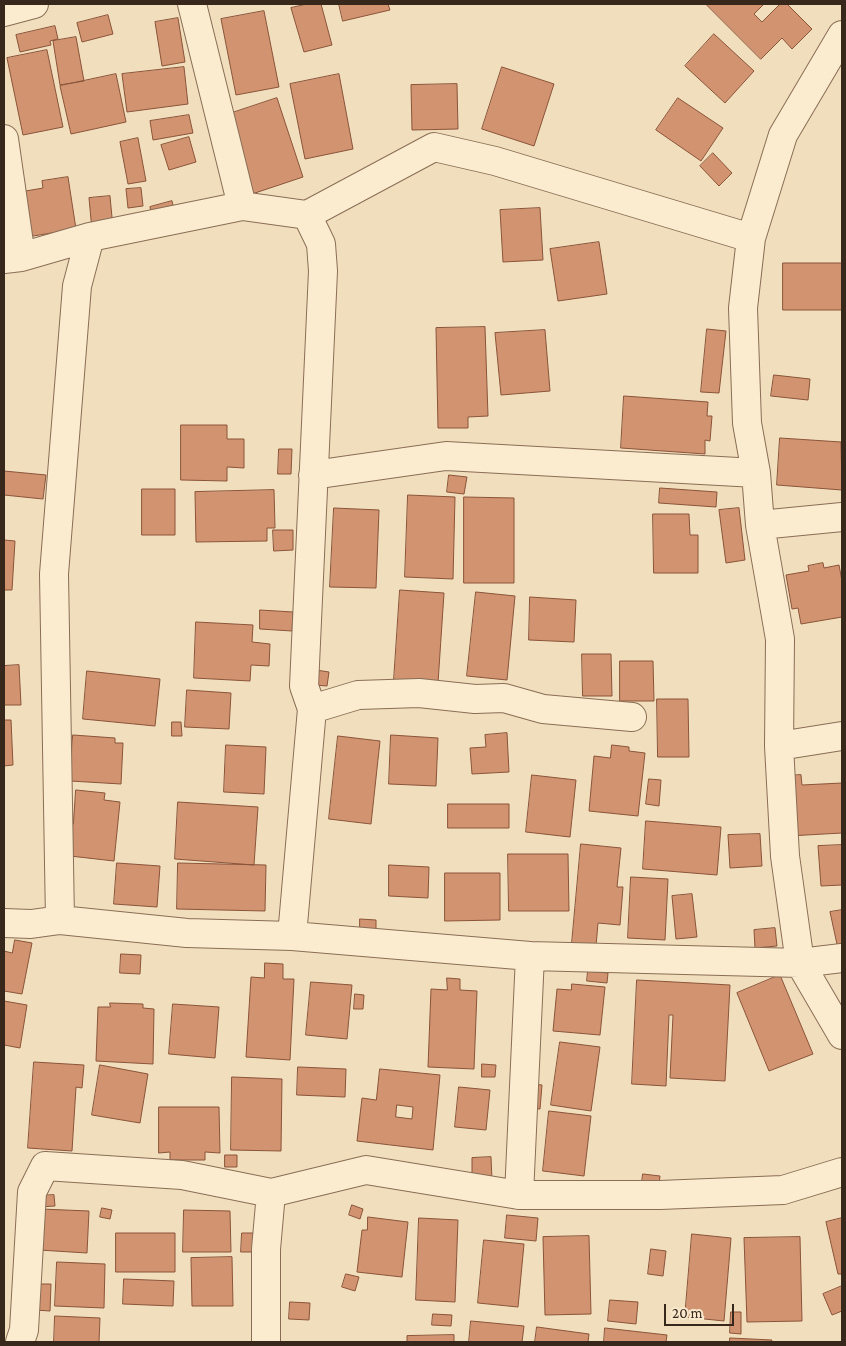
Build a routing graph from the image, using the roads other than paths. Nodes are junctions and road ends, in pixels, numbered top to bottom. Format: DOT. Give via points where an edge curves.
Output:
graph roads {
  1 [pos="34,4"];
  2 [pos="192,4"];
  3 [pos="4,12"];
  4 [pos="842,35"];
  5 [pos="4,139"];
  6 [pos="242,206"];
  7 [pos="307,215"];
  8 [pos="90,237"];
  9 [pos="751,238"];
  10 [pos="12,258"];
  11 [pos="756,473"];
  12 [pos="313,475"];
  13 [pos="842,517"];
  14 [pos="760,525"];
  15 [pos="312,709"];
  16 [pos="632,717"];
  17 [pos="842,736"];
  18 [pos="779,746"];
  19 [pos="60,920"];
  20 [pos="4,922"];
  21 [pos="292,936"];
  22 [pos="530,956"];
  23 [pos="842,958"];
  24 [pos="800,963"];
  25 [pos="842,1036"];
  26 [pos="842,1172"];
  27 [pos="271,1193"];
  28 [pos="519,1195"];
  29 [pos="20,1342"];
  30 [pos="266,1342"];
  1 -- 3 [label="street"];
  2 -- 6 [label="street"];
  4 -- 9 [label="street" via="783,135"];
  5 -- 10 [label="street"];
  6 -- 7 [label="street"];
  6 -- 8 [label="street"];
  7 -- 9 [label="street" via="434,146 495,161"];
  7 -- 12 [label="street" via="321,244 323,271"];
  8 -- 10 [label="street"];
  8 -- 19 [label="street" via="77,286 54,574"];
  9 -- 11 [label="street" via="743,308 747,423"];
  11 -- 12 [label="street" via="446,456"];
  11 -- 14 [label="street"];
  12 -- 15 [label="street" via="304,686"];
  13 -- 14 [label="street"];
  14 -- 18 [label="street" via="780,639"];
  15 -- 16 [label="street" via="358,696 419,693 475,699 504,698 542,709"];
  15 -- 21 [label="street"];
  17 -- 18 [label="street"];
  18 -- 24 [label="street" via="785,856"];
  19 -- 20 [label="street" via="31,924"];
  19 -- 21 [label="street" via="187,933"];
  21 -- 22 [label="street"];
  22 -- 24 [label="street"];
  22 -- 28 [label="street"];
  23 -- 24 [label="street"];
  24 -- 25 [label="street"];
  26 -- 28 [label="street" via="782,1190 660,1195"];
  27 -- 28 [label="street" via="366,1170"];
  27 -- 29 [label="street" via="182,1175 45,1166 32,1192 24,1330"];
  27 -- 30 [label="street" via="266,1249"];
}
